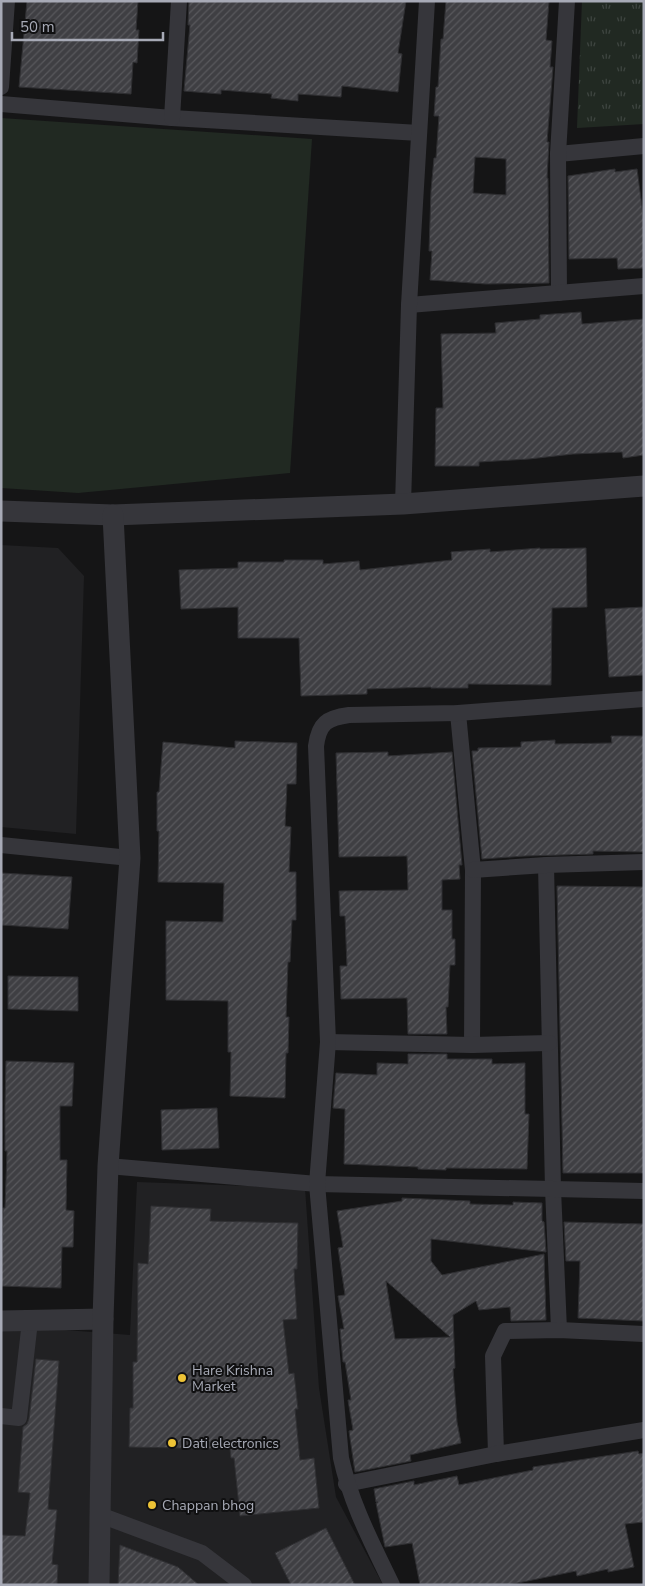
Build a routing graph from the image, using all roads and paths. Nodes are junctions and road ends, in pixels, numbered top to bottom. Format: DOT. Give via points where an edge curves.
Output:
graph roads {
  1 [pos="7,1"];
  2 [pos="179,1"];
  3 [pos="427,1"];
  4 [pos="567,1"];
  5 [pos="1,87"];
  6 [pos="1,104"];
  7 [pos="172,118"];
  8 [pos="419,133"];
  9 [pos="644,146"];
  10 [pos="558,154"];
  11 [pos="644,286"];
  12 [pos="559,293"];
  13 [pos="409,305"];
  14 [pos="644,486"];
  15 [pos="403,504"];
  16 [pos="1,511"];
  17 [pos="113,515"];
  18 [pos="644,699"];
  19 [pos="458,713"];
  20 [pos="1,845"];
  21 [pos="130,858"];
  22 [pos="644,862"];
  23 [pos="546,865"];
  24 [pos="473,870"];
  25 [pos="328,1042"];
  26 [pos="549,1043"];
  27 [pos="472,1044"];
  28 [pos="108,1166"];
  29 [pos="317,1184"];
  30 [pos="553,1189"];
  31 [pos="644,1191"];
  32 [pos="103,1319"];
  33 [pos="30,1320"];
  34 [pos="1,1321"];
  35 [pos="559,1330"];
  36 [pos="644,1334"];
  37 [pos="1,1416"];
  38 [pos="644,1430"];
  39 [pos="496,1454"];
  40 [pos="346,1484"];
  41 [pos="100,1515"];
  42 [pos="99,1585"];
  43 [pos="244,1585"];
  44 [pos="392,1585"];
  1 -- 5 [label="street"];
  2 -- 7 [label="street"];
  3 -- 8 [label="street"];
  4 -- 10 [label="street"];
  6 -- 7 [label="street"];
  7 -- 8 [label="street"];
  8 -- 13 [label="street"];
  9 -- 10 [label="street"];
  10 -- 12 [label="street"];
  11 -- 12 [label="street"];
  12 -- 13 [label="street"];
  13 -- 15 [label="street"];
  14 -- 15 [label="street"];
  15 -- 17 [label="street"];
  16 -- 17 [label="street"];
  17 -- 21 [label="street"];
  18 -- 19 [label="street"];
  19 -- 24 [label="street"];
  19 -- 25 [label="street" via="336,717 323,723 318,733"];
  20 -- 21 [label="street"];
  21 -- 28 [label="street"];
  22 -- 23 [label="street"];
  23 -- 24 [label="street"];
  23 -- 26 [label="street"];
  24 -- 27 [label="street"];
  25 -- 27 [label="street"];
  25 -- 29 [label="street"];
  26 -- 27 [label="street"];
  26 -- 30 [label="street"];
  28 -- 29 [label="street"];
  28 -- 32 [label="street"];
  29 -- 30 [label="street"];
  29 -- 40 [label="street"];
  30 -- 31 [label="street"];
  30 -- 35 [label="street"];
  32 -- 33 [label="street"];
  32 -- 41 [label="street"];
  33 -- 34 [label="street"];
  33 -- 37 [label="street" via="19,1418"];
  35 -- 36 [label="street"];
  35 -- 39 [label="street" via="505,1331 493,1356"];
  38 -- 39 [label="street"];
  39 -- 40 [label="street"];
  40 -- 44 [label="street"];
  41 -- 42 [label="street"];
  41 -- 43 [label="street" via="202,1553"];
}
